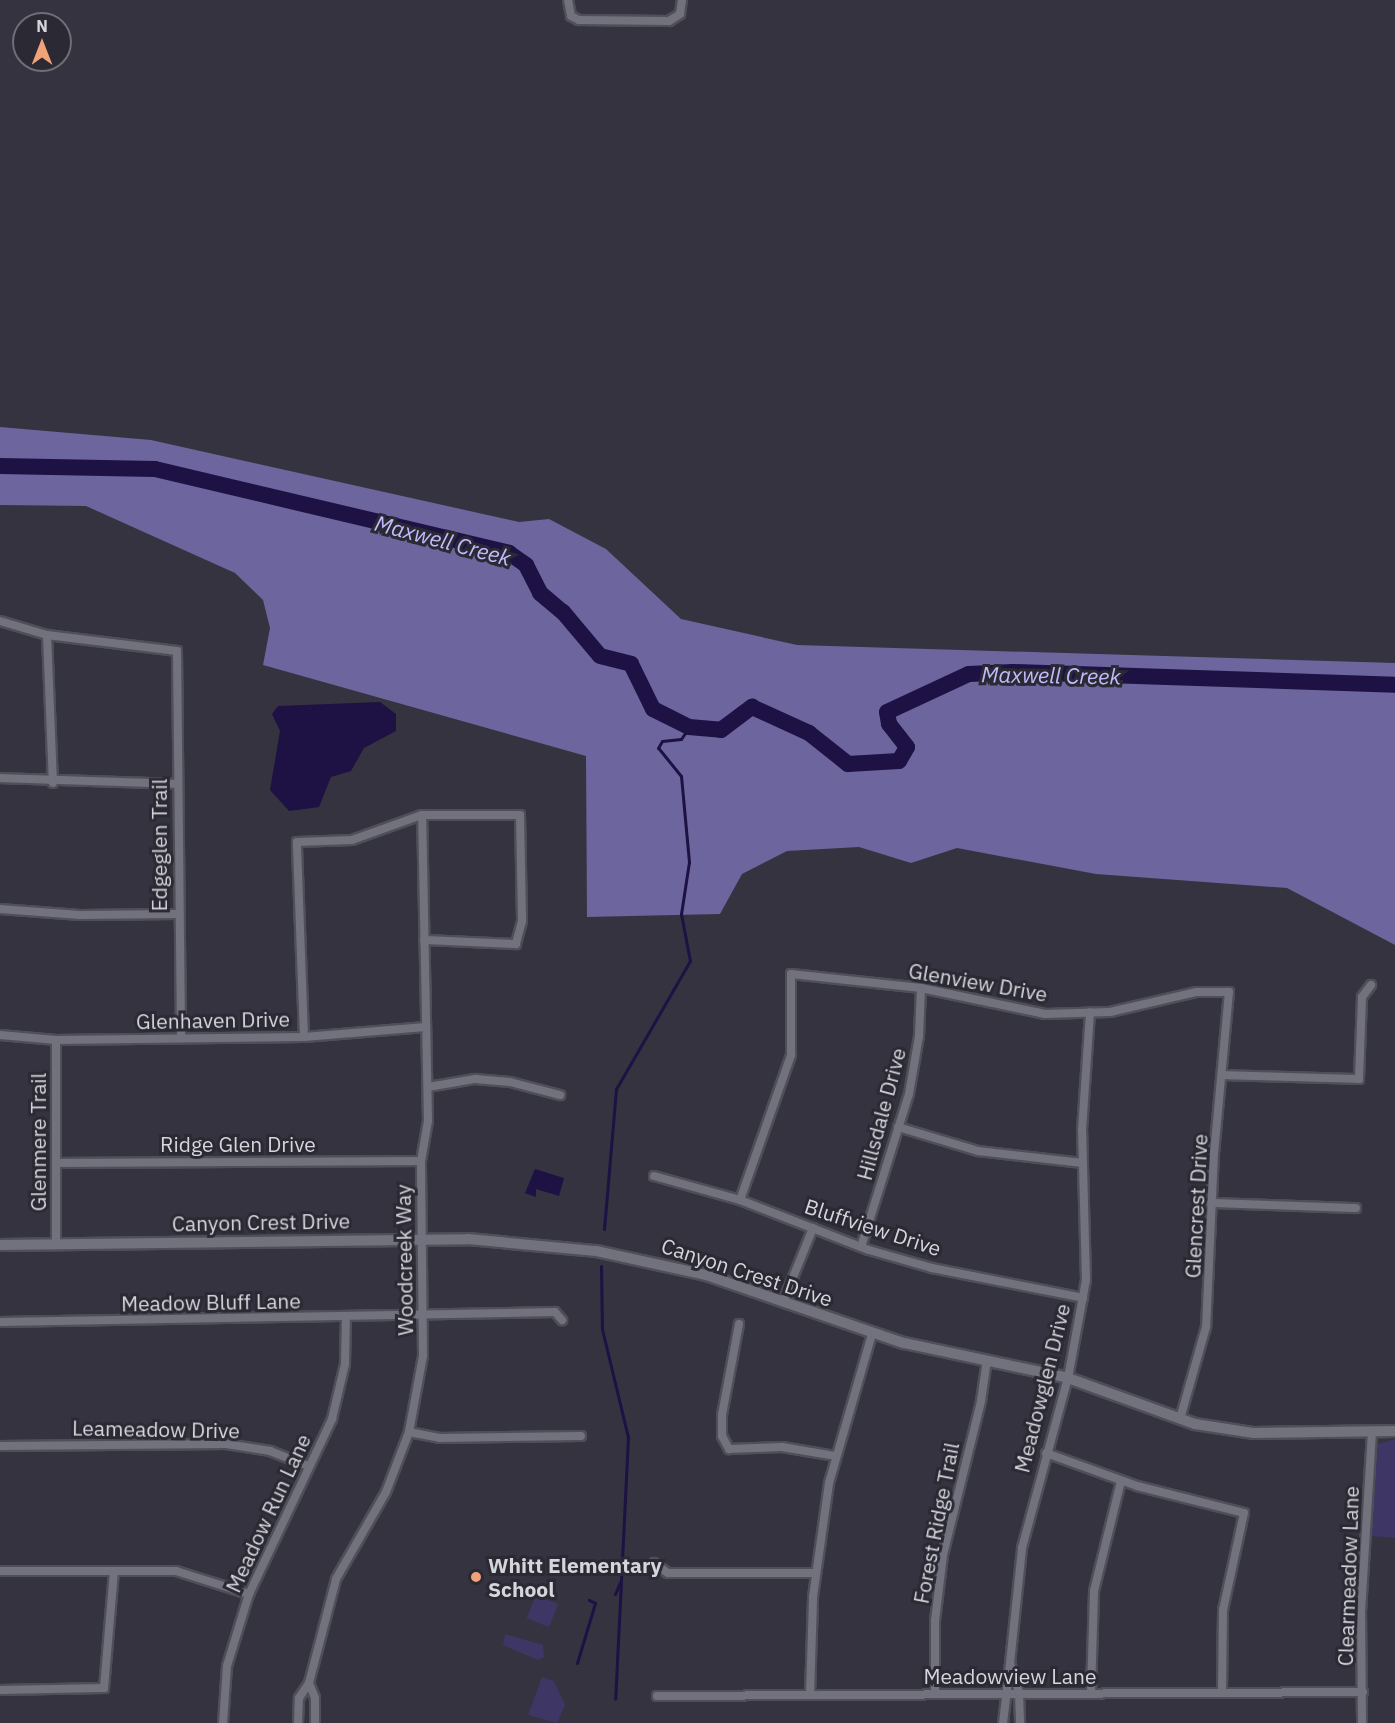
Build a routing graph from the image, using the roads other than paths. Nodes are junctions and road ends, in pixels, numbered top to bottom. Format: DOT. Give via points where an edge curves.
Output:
graph roads {
  1 [pos="568,0"];
  2 [pos="682,0"];
  3 [pos="0,621"];
  4 [pos="47,635"];
  5 [pos="0,778"];
  6 [pos="52,783"];
  7 [pos="177,784"];
  8 [pos="422,815"];
  9 [pos="0,909"];
  10 [pos="177,914"];
  11 [pos="424,940"];
  12 [pos="1371,985"];
  13 [pos="921,988"];
  14 [pos="1229,993"];
  15 [pos="1090,1012"];
  16 [pos="426,1027"];
  17 [pos="0,1035"];
  18 [pos="304,1037"];
  19 [pos="182,1038"];
  20 [pos="56,1040"];
  21 [pos="1224,1075"];
  22 [pos="428,1087"];
  23 [pos="560,1095"];
  24 [pos="898,1127"];
  25 [pos="421,1161"];
  26 [pos="56,1163"];
  27 [pos="1082,1163"];
  28 [pos="654,1176"];
  29 [pos="740,1200"];
  30 [pos="1211,1203"];
  31 [pos="1356,1208"];
  32 [pos="813,1228"];
  33 [pos="422,1240"];
  34 [pos="56,1244"];
  35 [pos="0,1245"];
  36 [pos="861,1247"];
  37 [pos="1083,1298"];
  38 [pos="783,1302"];
  39 [pos="423,1317"];
  40 [pos="346,1318"];
  41 [pos="562,1320"];
  42 [pos="0,1322"];
  43 [pos="739,1324"];
  44 [pos="872,1334"];
  45 [pos="987,1360"];
  46 [pos="1068,1378"];
  47 [pos="1180,1419"];
  48 [pos="1372,1431"];
  49 [pos="1395,1431"];
  50 [pos="409,1432"];
  51 [pos="581,1436"];
  52 [pos="0,1446"];
  53 [pos="1046,1453"];
  54 [pos="836,1456"];
  55 [pos="308,1466"];
  56 [pos="1121,1481"];
  57 [pos="654,1563"];
  58 [pos="0,1571"];
  59 [pos="114,1571"];
  60 [pos="816,1573"];
  61 [pos="249,1594"];
  62 [pos="1010,1663"];
  63 [pos="309,1683"];
  64 [pos="0,1690"];
  65 [pos="1222,1692"];
  66 [pos="1362,1692"];
  67 [pos="1091,1693"];
  68 [pos="935,1694"];
  69 [pos="1003,1694"];
  70 [pos="1019,1694"];
  71 [pos="810,1695"];
  72 [pos="657,1696"];
  73 [pos="223,1723"];
  74 [pos="298,1723"];
  75 [pos="315,1723"];
  76 [pos="1003,1723"];
  77 [pos="1020,1723"];
  78 [pos="1362,1723"];
  1 -- 2 [label="street" via="571,16 646,21 677,18"];
  3 -- 4 [label="street"];
  4 -- 6 [label="street"];
  4 -- 7 [label="street, Edgeglen Trail" via="177,651"];
  5 -- 6 [label="street"];
  6 -- 7 [label="street"];
  7 -- 10 [label="street, Edgeglen Trail"];
  8 -- 11 [label="street, Woodcreek Way"];
  8 -- 11 [label="street" via="520,815 522,921 516,944"];
  8 -- 18 [label="street" via="352,840 297,842"];
  9 -- 10 [label="street" via="80,915"];
  10 -- 19 [label="street, Edgeglen Trail"];
  11 -- 16 [label="street, Woodcreek Way"];
  12 -- 21 [label="street" via="1362,997 1359,1079"];
  13 -- 15 [label="street, Glenview Drive" via="1045,1014"];
  13 -- 24 [label="street, Hillsdale Drive" via="915,1065"];
  13 -- 29 [label="street, Glenview Drive" via="791,975 791,1055"];
  14 -- 15 [label="street, Glenview Drive" via="1196,992 1110,1012"];
  14 -- 21 [label="street, Glencrest Drive"];
  15 -- 27 [label="street, Meadowglen Drive"];
  16 -- 18 [label="street, Glenhaven Drive"];
  16 -- 22 [label="street, Woodcreek Way"];
  17 -- 20 [label="street, Glenhaven Drive"];
  18 -- 19 [label="street, Glenhaven Drive"];
  19 -- 20 [label="street, Glenhaven Drive"];
  20 -- 26 [label="street, Glenmere Trail"];
  21 -- 30 [label="street, Glencrest Drive"];
  22 -- 23 [label="street" via="475,1079 510,1082"];
  22 -- 25 [label="street, Woodcreek Way" via="428,1121"];
  24 -- 27 [label="street" via="978,1151"];
  24 -- 36 [label="street, Hillsdale Drive"];
  25 -- 26 [label="street, Ridge Glen Drive"];
  25 -- 33 [label="street, Woodcreek Way"];
  26 -- 34 [label="street, Glenmere Trail"];
  27 -- 37 [label="street, Meadowglen Drive"];
  28 -- 29 [label="street, Bluffview Drive"];
  29 -- 32 [label="street, Bluffview Drive"];
  30 -- 31 [label="street"];
  30 -- 47 [label="street, Glencrest Drive" via="1206,1327"];
  32 -- 36 [label="street, Bluffview Drive"];
  32 -- 38 [label="street"];
  33 -- 34 [label="street, Canyon Crest Drive"];
  33 -- 38 [label="street, Canyon Crest Drive" via="538,1244 651,1260"];
  33 -- 39 [label="street, Woodcreek Way"];
  34 -- 35 [label="street, Canyon Crest Drive"];
  36 -- 37 [label="street, Bluffview Drive" via="932,1268"];
  37 -- 46 [label="street, Meadowglen Drive"];
  38 -- 44 [label="street, Canyon Crest Drive"];
  39 -- 40 [label="street, Meadow Bluff Lane"];
  39 -- 41 [label="street, Meadow Bluff Lane" via="555,1312"];
  39 -- 50 [label="street, Woodcreek Way" via="423,1356"];
  40 -- 42 [label="street, Meadow Bluff Lane"];
  40 -- 55 [label="street, Meadow Run Lane" via="345,1364 332,1419"];
  43 -- 54 [label="street" via="722,1415 722,1436 729,1449 783,1447"];
  44 -- 45 [label="street, Canyon Crest Drive"];
  44 -- 54 [label="street"];
  45 -- 46 [label="street, Canyon Crest Drive"];
  45 -- 68 [label="street, Forest Ridge Trail" via="981,1401 943,1555 935,1621"];
  46 -- 47 [label="street, Canyon Crest Drive"];
  46 -- 53 [label="street, Meadowglen Drive"];
  47 -- 48 [label="street, Canyon Crest Drive" via="1254,1433"];
  48 -- 49 [label="street, Canyon Crest Drive"];
  48 -- 66 [label="street, Clearmeadow Lane" via="1361,1612"];
  50 -- 51 [label="street" via="439,1438"];
  50 -- 63 [label="street, Woodcreek Way" via="386,1492 336,1579"];
  52 -- 55 [label="street, Leameadow Drive" via="226,1444 270,1451"];
  53 -- 56 [label="street"];
  53 -- 62 [label="street, Meadowglen Drive" via="1022,1548"];
  54 -- 60 [label="street"];
  55 -- 61 [label="street, Meadow Run Lane"];
  56 -- 65 [label="street" via="1244,1513 1224,1610"];
  56 -- 67 [label="street" via="1094,1591"];
  57 -- 60 [label="street" via="668,1573"];
  58 -- 59 [label="street"];
  59 -- 61 [label="street" via="176,1571"];
  59 -- 64 [label="street" via="104,1688"];
  60 -- 71 [label="street"];
  61 -- 73 [label="street, Meadow Run Lane" via="228,1666"];
  62 -- 69 [label="street, Meadowglen Drive"];
  62 -- 70 [label="street, Meadowglen Drive"];
  63 -- 74 [label="street, Woodcreek Way" via="300,1698"];
  63 -- 75 [label="street, Woodcreek Way" via="315,1698"];
  65 -- 66 [label="street, Meadowview Lane"];
  65 -- 67 [label="street, Meadowview Lane"];
  66 -- 78 [label="street, Clearmeadow Lane"];
  67 -- 70 [label="street, Meadowview Lane"];
  68 -- 69 [label="street, Meadowview Lane"];
  68 -- 71 [label="street, Meadowview Lane"];
  69 -- 70 [label="street, Meadowview Lane"];
  69 -- 76 [label="street, Meadowglen Drive"];
  70 -- 77 [label="street, Meadowglen Drive"];
  71 -- 72 [label="street, Meadowview Lane"];
}
